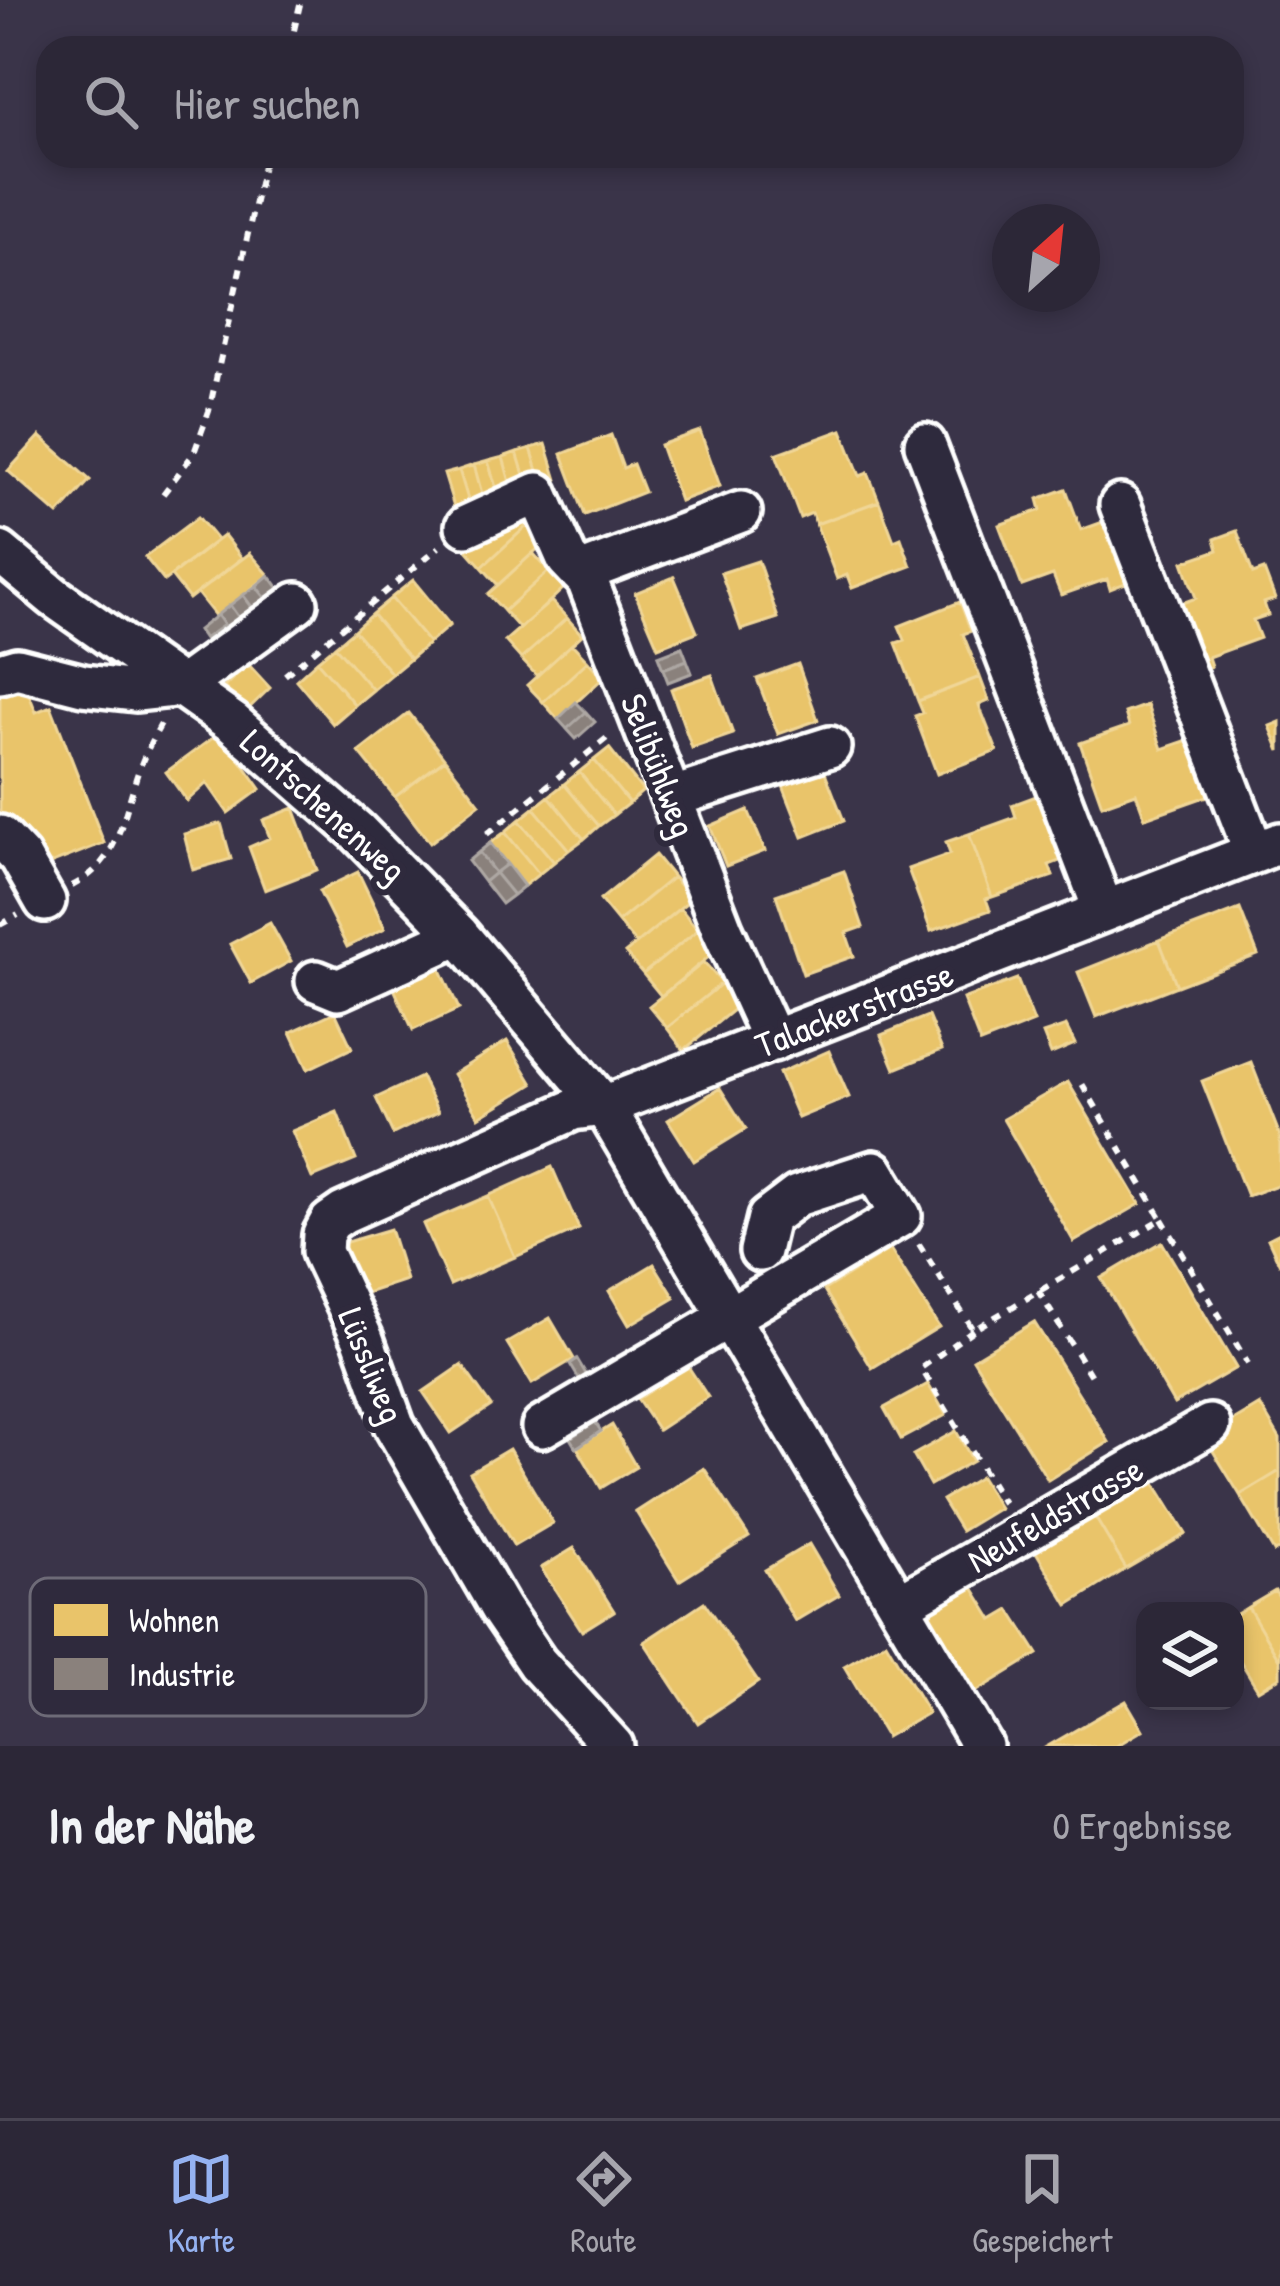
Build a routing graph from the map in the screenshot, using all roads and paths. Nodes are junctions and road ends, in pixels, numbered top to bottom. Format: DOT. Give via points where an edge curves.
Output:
graph roads {
  1 [pos="301,0"];
  2 [pos="293,36"];
  3 [pos="262,168"];
  4 [pos="925,444"];
  5 [pos="163,494"];
  6 [pos="1120,506"];
  7 [pos="741,512"];
  8 [pos="466,526"];
  9 [pos="0,552"];
  10 [pos="580,573"];
  11 [pos="297,603"];
  12 [pos="0,673"];
  13 [pos="285,675"];
  14 [pos="182,686"];
  15 [pos="638,713"];
  16 [pos="830,747"];
  17 [pos="673,797"];
  18 [pos="487,834"];
  19 [pos="0,836"];
  20 [pos="1267,848"];
  21 [pos="45,901"];
  22 [pos="1105,911"];
  23 [pos="0,925"];
  24 [pos="459,935"];
  25 [pos="336,998"];
  26 [pos="773,1041"];
  27 [pos="1081,1082"];
  28 [pos="604,1106"];
  29 [pos="901,1216"];
  30 [pos="1162,1219"];
  31 [pos="760,1251"];
  32 [pos="1038,1292"];
  33 [pos="730,1316"];
  34 [pos="973,1330"];
  35 [pos="1248,1364"];
  36 [pos="1090,1376"];
  37 [pos="1210,1424"];
  38 [pos="542,1427"];
  39 [pos="1003,1503"];
  40 [pos="900,1604"];
  41 [pos="614,1746"];
  42 [pos="982,1746"];
  1 -- 2 [label="path"];
  3 -- 5 [label="path" via="209,411 194,453"];
  4 -- 22 [label="street"];
  6 -- 20 [label="street, Talackerstrasse"];
  7 -- 10 [label="street"];
  8 -- 10 [label="street, Selibühlweg" via="538,493"];
  8 -- 13 [label="path"];
  9 -- 14 [label="street, Lontschenenweg"];
  10 -- 15 [label="street, Selibühlweg"];
  11 -- 14 [label="street"];
  12 -- 14 [label="street" via="16,668 136,691"];
  14 -- 21 [label="path" via="147,750 110,854"];
  14 -- 24 [label="street, Lontschenenweg" via="326,802"];
  15 -- 17 [label="street, Selibühlweg"];
  15 -- 18 [label="path"];
  16 -- 17 [label="street"];
  17 -- 26 [label="street, Selibühlweg"];
  19 -- 21 [label="street"];
  20 -- 22 [label="street, Talackerstrasse"];
  21 -- 23 [label="path"];
  22 -- 26 [label="street, Talackerstrasse"];
  24 -- 25 [label="street"];
  24 -- 28 [label="street, Lontschenenweg"];
  26 -- 28 [label="street, Talackerstrasse"];
  27 -- 30 [label="path"];
  28 -- 33 [label="street"];
  28 -- 41 [label="street, Lüssliweg" via="573,1110 343,1213 323,1235 322,1252 394,1425 501,1610 561,1692"];
  29 -- 31 [label="street" via="874,1171 797,1196 768,1218"];
  29 -- 33 [label="street"];
  29 -- 34 [label="path"];
  30 -- 32 [label="path"];
  30 -- 35 [label="path"];
  32 -- 34 [label="path"];
  32 -- 36 [label="path"];
  33 -- 38 [label="street"];
  33 -- 40 [label="street"];
  34 -- 39 [label="path" via="921,1368"];
  37 -- 40 [label="street, Neufeldstrasse"];
  40 -- 42 [label="street"];
}
